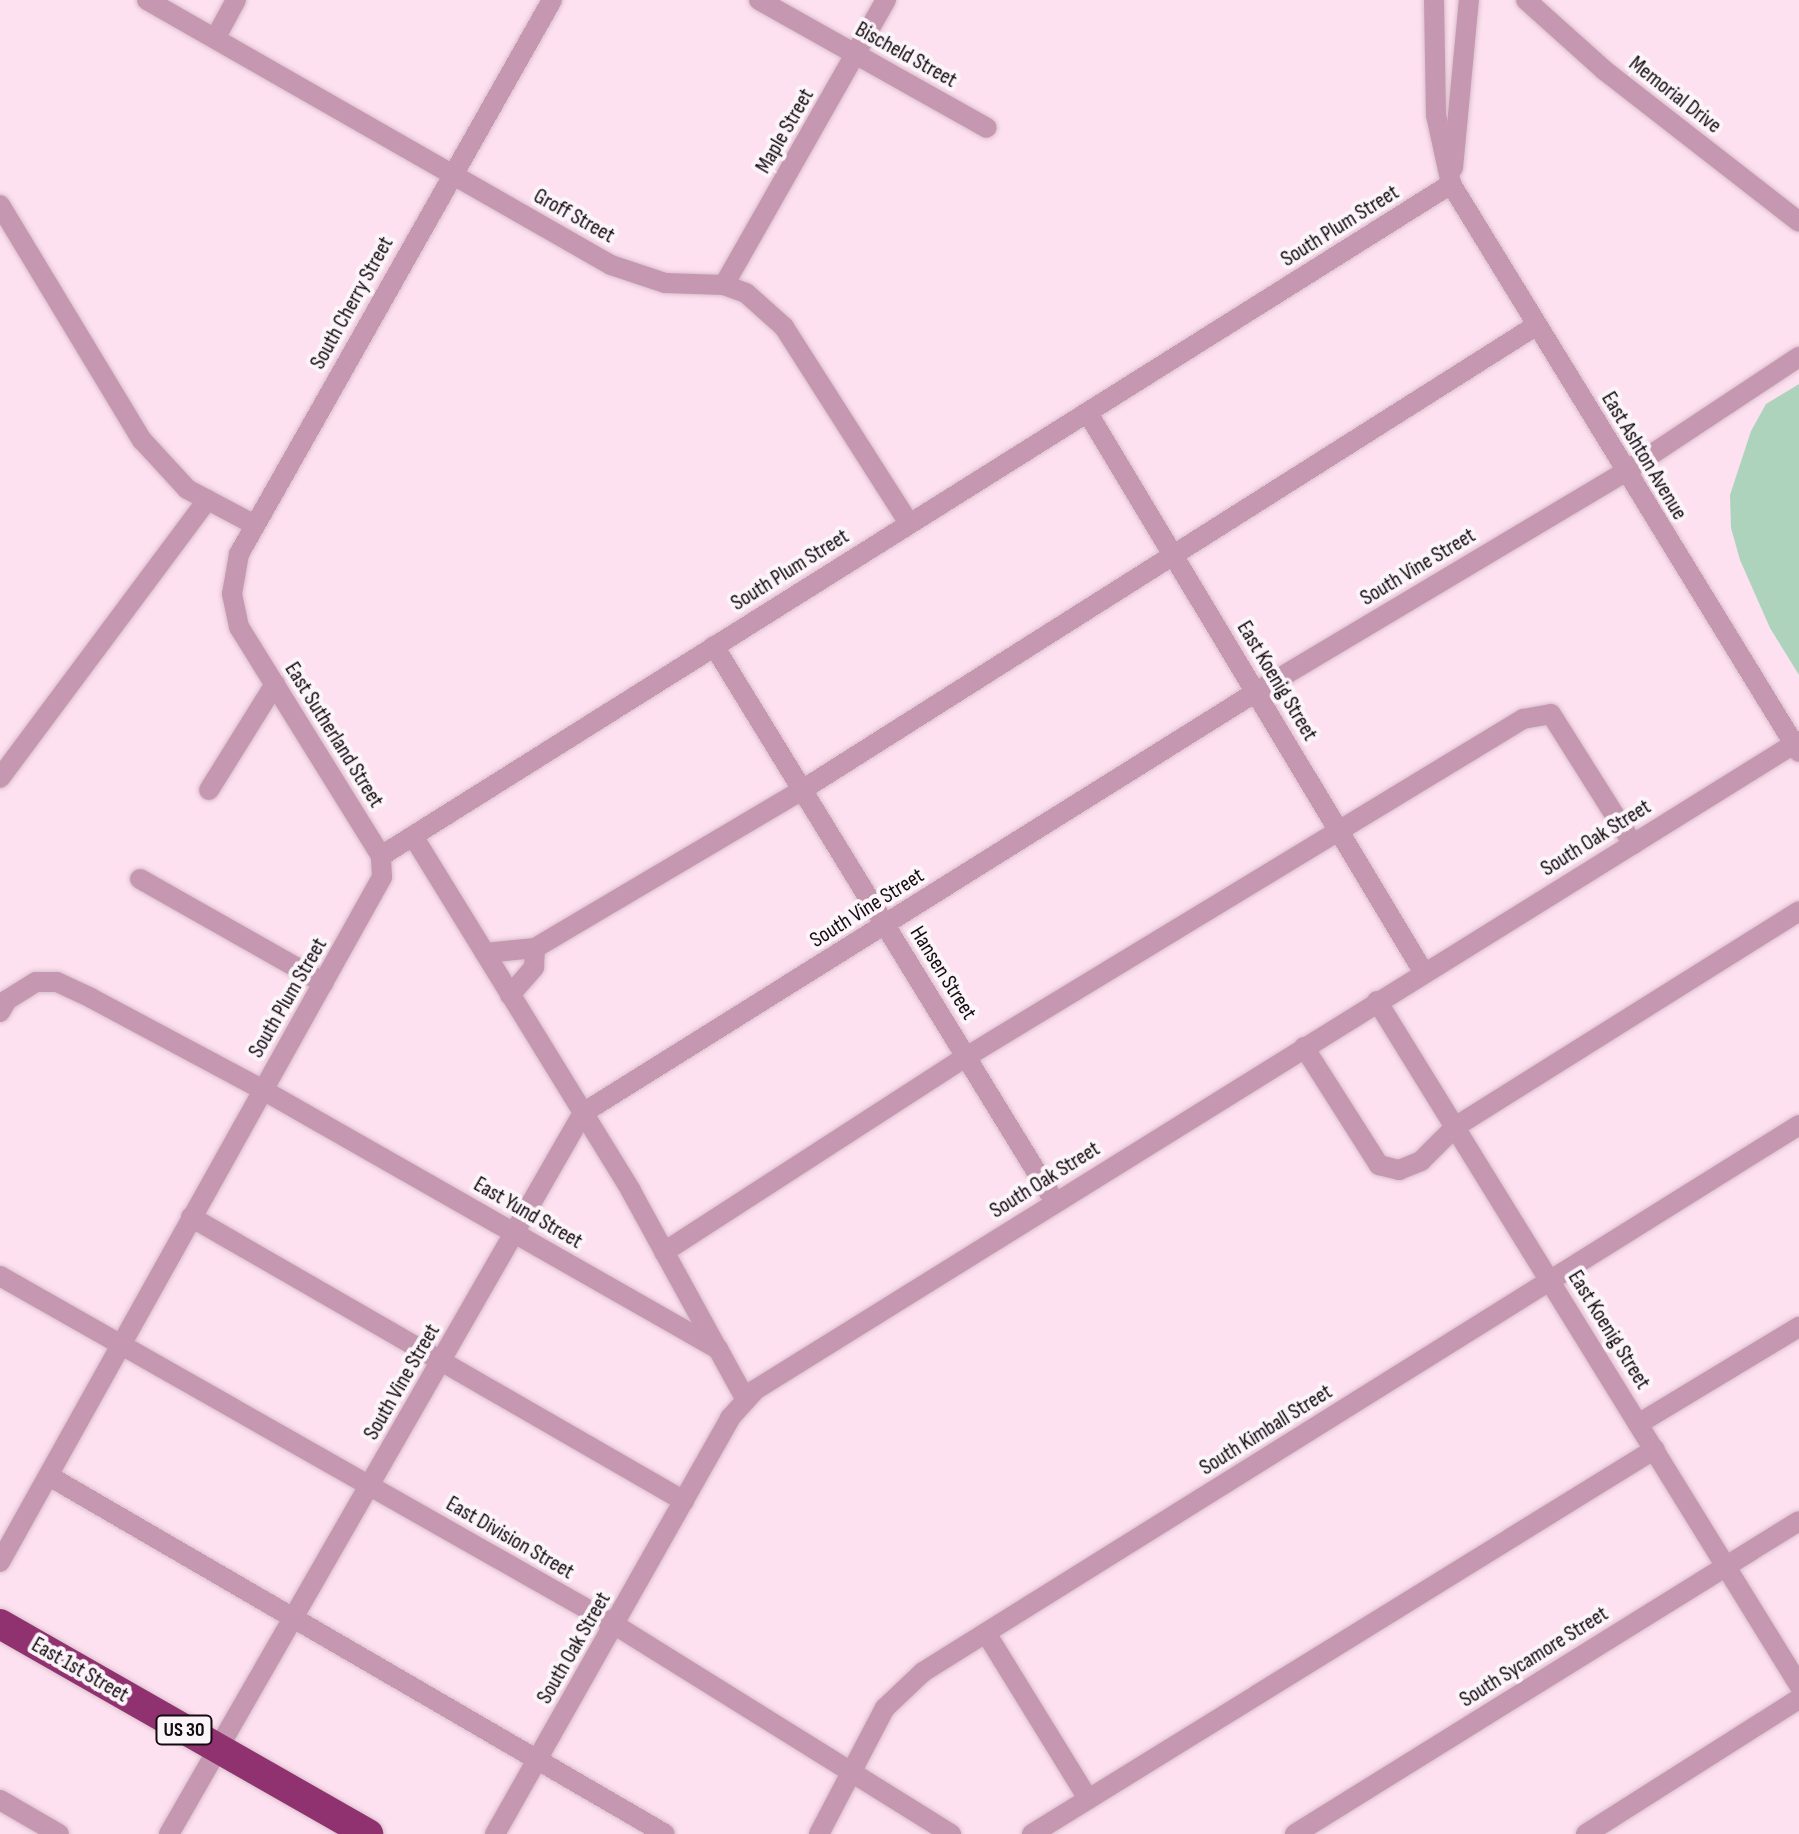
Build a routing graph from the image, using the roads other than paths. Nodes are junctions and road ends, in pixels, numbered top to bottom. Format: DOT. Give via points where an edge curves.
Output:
graph roads {
  1 [pos="147,0"];
  2 [pos="236,0"];
  3 [pos="552,0"];
  4 [pos="759,0"];
  5 [pos="886,0"];
  6 [pos="1434,0"];
  7 [pos="1469,0"];
  8 [pos="1526,0"];
  9 [pos="216,37"];
  10 [pos="856,54"];
  11 [pos="987,128"];
  12 [pos="452,175"];
  13 [pos="1451,184"];
  14 [pos="0,205"];
  15 [pos="1799,222"];
  16 [pos="724,285"];
  17 [pos="1537,325"];
  18 [pos="1799,357"];
  19 [pos="1089,415"];
  20 [pos="1625,472"];
  21 [pos="207,500"];
  22 [pos="909,523"];
  23 [pos="255,525"];
  24 [pos="1173,553"];
  25 [pos="247,639"];
  26 [pos="714,646"];
  27 [pos="275,684"];
  28 [pos="1256,692"];
  29 [pos="1797,746"];
  30 [pos="0,778"];
  31 [pos="209,790"];
  32 [pos="802,790"];
  33 [pos="1338,830"];
  34 [pos="413,836"];
  35 [pos="1633,844"];
  36 [pos="381,856"];
  37 [pos="140,879"];
  38 [pos="1799,911"];
  39 [pos="885,925"];
  40 [pos="535,948"];
  41 [pos="485,953"];
  42 [pos="1424,973"];
  43 [pos="324,983"];
  44 [pos="510,995"];
  45 [pos="1377,1001"];
  46 [pos="0,1012"];
  47 [pos="1304,1047"];
  48 [pos="966,1057"];
  49 [pos="263,1090"];
  50 [pos="583,1113"];
  51 [pos="1799,1125"];
  52 [pos="1455,1127"];
  53 [pos="1055,1202"];
  54 [pos="191,1217"];
  55 [pos="514,1233"];
  56 [pos="664,1252"];
  57 [pos="0,1276"];
  58 [pos="1551,1281"];
  59 [pos="1799,1327"];
  60 [pos="121,1345"];
  61 [pos="718,1349"];
  62 [pos="441,1361"];
  63 [pos="746,1400"];
  64 [pos="1638,1424"];
  65 [pos="1655,1449"];
  66 [pos="49,1476"];
  67 [pos="370,1486"];
  68 [pos="684,1501"];
  69 [pos="1799,1521"];
  70 [pos="0,1562"];
  71 [pos="1726,1566"];
  72 [pos="295,1618"];
  73 [pos="0,1624"];
  74 [pos="615,1625"];
  75 [pos="986,1633"];
  76 [pos="1799,1685"];
  77 [pos="1799,1699"];
  78 [pos="218,1750"];
  79 [pos="537,1761"];
  80 [pos="853,1772"];
  81 [pos="1088,1799"];
  82 [pos="0,1800"];
  83 [pos="1298,1833"];
  84 [pos="59,1834"];
  85 [pos="169,1834"];
  86 [pos="368,1834"];
  87 [pos="495,1834"];
  88 [pos="665,1834"];
  89 [pos="819,1834"];
  90 [pos="951,1834"];
  91 [pos="1032,1834"];
  92 [pos="1586,1834"];
  1 -- 9 [label="street, Groff Street"];
  2 -- 9 [label="street"];
  3 -- 12 [label="street, South Cherry Street"];
  4 -- 10 [label="street, Bischeld Street"];
  5 -- 10 [label="street, Maple Street"];
  6 -- 13 [label="street, East Ashton Avenue" via="1436,115"];
  7 -- 13 [label="street"];
  8 -- 15 [label="street, Memorial Drive" via="1604,70"];
  9 -- 12 [label="street, Groff Street"];
  10 -- 11 [label="street, Bischeld Street"];
  10 -- 16 [label="street, Maple Street"];
  12 -- 16 [label="street, Groff Street" via="611,265 665,283"];
  12 -- 23 [label="street, South Cherry Street"];
  13 -- 17 [label="street, East Ashton Avenue"];
  13 -- 19 [label="street, South Plum Street"];
  14 -- 21 [label="street" via="142,440 187,489"];
  16 -- 22 [label="street, Groff Street" via="746,293 784,327"];
  17 -- 20 [label="street, East Ashton Avenue"];
  17 -- 24 [label="street"];
  18 -- 20 [label="street, South Vine Street"];
  19 -- 22 [label="street, South Plum Street"];
  19 -- 24 [label="street, East Koenig Street"];
  20 -- 28 [label="street, South Vine Street"];
  20 -- 29 [label="street, East Ashton Avenue"];
  21 -- 23 [label="street"];
  21 -- 30 [label="street"];
  22 -- 26 [label="street, South Plum Street"];
  23 -- 25 [label="street, South Cherry Street" via="239,554 232,594"];
  24 -- 28 [label="street, East Koenig Street"];
  24 -- 32 [label="street"];
  25 -- 27 [label="street, East Sutherland Street"];
  26 -- 32 [label="street, Hansen Street"];
  26 -- 34 [label="street, South Plum Street"];
  27 -- 31 [label="street"];
  27 -- 36 [label="street, East Sutherland Street"];
  28 -- 33 [label="street, East Koenig Street"];
  28 -- 39 [label="street, South Vine Street"];
  29 -- 35 [label="street, South Oak Street"];
  32 -- 39 [label="street, Hansen Street"];
  32 -- 40 [label="street"];
  33 -- 35 [label="street" via="1523,719 1551,714"];
  33 -- 42 [label="street, East Koenig Street"];
  33 -- 48 [label="street"];
  34 -- 36 [label="street, South Plum Street"];
  34 -- 41 [label="street"];
  35 -- 42 [label="street, South Oak Street"];
  36 -- 43 [label="street, South Plum Street" via="378,887"];
  37 -- 43 [label="street"];
  38 -- 52 [label="street"];
  39 -- 48 [label="street, Hansen Street"];
  39 -- 50 [label="street, South Vine Street"];
  40 -- 41 [label="street"];
  40 -- 44 [label="street" via="534,967"];
  41 -- 44 [label="street"];
  42 -- 45 [label="street, South Oak Street"];
  43 -- 49 [label="street, South Plum Street"];
  44 -- 50 [label="street"];
  45 -- 47 [label="street, South Oak Street"];
  45 -- 52 [label="street, East Koenig Street"];
  46 -- 49 [label="street, South Plum Street" via="7,1000 36,982 57,982"];
  47 -- 52 [label="street" via="1379,1165 1399,1170 1421,1161"];
  47 -- 53 [label="street, South Oak Street"];
  48 -- 53 [label="street, Hansen Street"];
  48 -- 56 [label="street"];
  49 -- 54 [label="street, South Plum Street"];
  49 -- 55 [label="street, East Yund Street"];
  50 -- 55 [label="street, South Vine Street"];
  50 -- 56 [label="street"];
  51 -- 58 [label="street, South Kimball Street"];
  52 -- 58 [label="street, East Koenig Street"];
  53 -- 63 [label="street, South Oak Street"];
  54 -- 60 [label="street, South Plum Street"];
  54 -- 62 [label="street"];
  55 -- 61 [label="street, East Yund Street"];
  55 -- 62 [label="street, South Vine Street"];
  56 -- 61 [label="street"];
  57 -- 60 [label="street"];
  58 -- 64 [label="street, East Koenig Street"];
  58 -- 75 [label="street, South Kimball Street"];
  59 -- 64 [label="street"];
  60 -- 66 [label="street, South Plum Street"];
  60 -- 67 [label="street, East Division Street"];
  61 -- 63 [label="street"];
  62 -- 67 [label="street, South Vine Street"];
  62 -- 68 [label="street"];
  63 -- 68 [label="street, South Oak Street" via="730,1418"];
  64 -- 65 [label="street, East Koenig Street"];
  65 -- 71 [label="street, East Koenig Street"];
  65 -- 81 [label="street"];
  66 -- 70 [label="street, South Plum Street"];
  66 -- 72 [label="street"];
  67 -- 72 [label="street, South Vine Street"];
  67 -- 74 [label="street, East Division Street"];
  68 -- 74 [label="street, South Oak Street"];
  69 -- 71 [label="street, South Sycamore Street"];
  71 -- 76 [label="street, East Koenig Street"];
  71 -- 83 [label="street, South Sycamore Street"];
  72 -- 78 [label="street, South Vine Street"];
  72 -- 79 [label="street"];
  73 -- 78 [label="highway, East 1st Street / US 30"];
  74 -- 79 [label="street, South Oak Street"];
  74 -- 80 [label="street, East Division Street"];
  75 -- 80 [label="street, South Kimball Street" via="901,1689 885,1708"];
  75 -- 81 [label="street"];
  77 -- 92 [label="street"];
  78 -- 85 [label="street, South Vine Street"];
  78 -- 86 [label="highway, East 1st Street / US 30"];
  79 -- 87 [label="street, South Oak Street"];
  79 -- 88 [label="street"];
  80 -- 89 [label="street, South Kimball Street"];
  80 -- 90 [label="street, East Division Street"];
  81 -- 91 [label="street"];
  82 -- 84 [label="street"];
}
